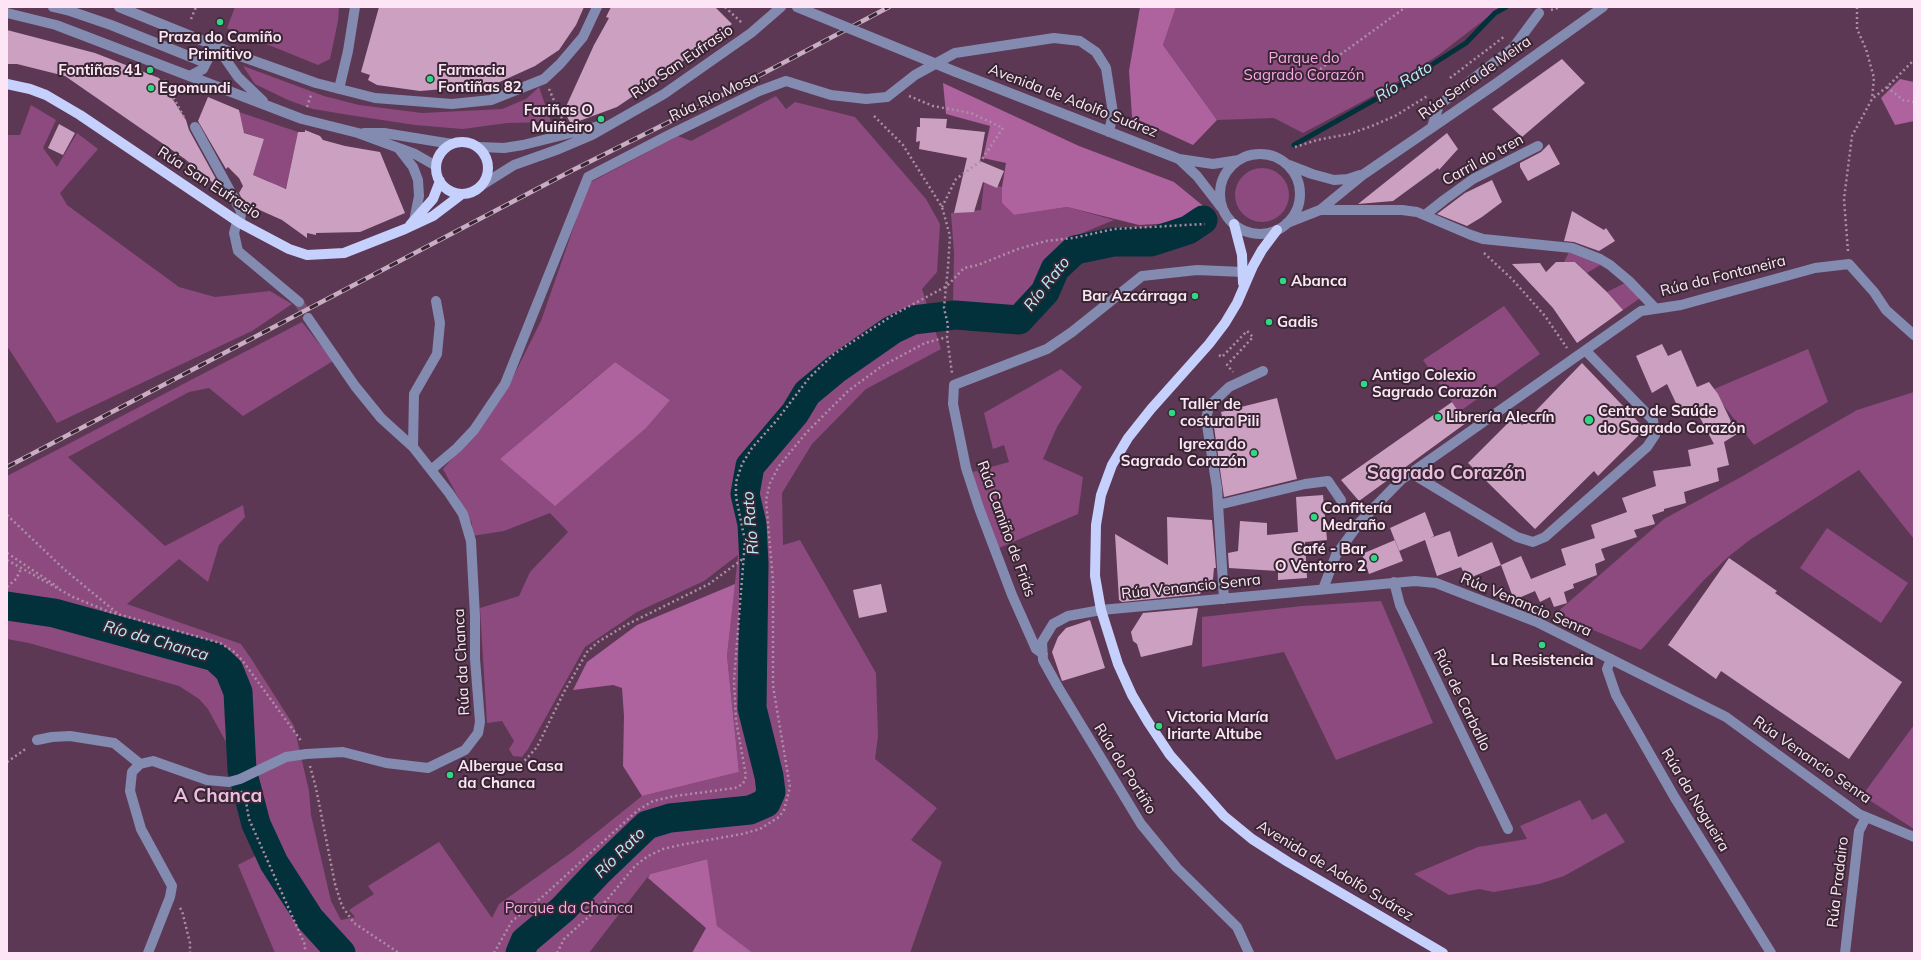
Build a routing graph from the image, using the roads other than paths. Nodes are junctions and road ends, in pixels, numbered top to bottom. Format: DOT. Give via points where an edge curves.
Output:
graph roads {
  1 [pos="53,7"];
  2 [pos="119,7"];
  3 [pos="355,7"];
  4 [pos="597,7"];
  5 [pos="781,7"];
  6 [pos="797,7"];
  7 [pos="1603,7"];
  8 [pos="19,11"];
  9 [pos="7,13"];
  10 [pos="1539,13"];
  11 [pos="213,45"];
  12 [pos="206,63"];
  13 [pos="190,76"];
  14 [pos="7,84"];
  15 [pos="339,89"];
  16 [pos="267,104"];
  17 [pos="614,122"];
  18 [pos="195,127"];
  19 [pos="1432,127"];
  20 [pos="1109,132"];
  21 [pos="358,133"];
  22 [pos="452,144"];
  23 [pos="1538,146"];
  24 [pos="479,147"];
  25 [pos="399,149"];
  26 [pos="1178,159"];
  27 [pos="1239,160"];
  28 [pos="1284,162"];
  29 [pos="436,166"];
  30 [pos="1364,174"];
  31 [pos="440,180"];
  32 [pos="482,185"];
  33 [pos="462,194"];
  34 [pos="1223,209"];
  35 [pos="1320,210"];
  36 [pos="1425,215"];
  37 [pos="414,221"];
  38 [pos="239,223"];
  39 [pos="1287,223"];
  40 [pos="1234,224"];
  41 [pos="405,229"];
  42 [pos="1277,230"];
  43 [pos="1243,272"];
  44 [pos="1242,289"];
  45 [pos="436,301"];
  46 [pos="299,302"];
  47 [pos="1655,308"];
  48 [pos="308,318"];
  49 [pos="1914,335"];
  50 [pos="1586,351"];
  51 [pos="1262,371"];
  52 [pos="413,447"];
  53 [pos="431,470"];
  54 [pos="1412,473"];
  55 [pos="1341,500"];
  56 [pos="1218,505"];
  57 [pos="1394,582"];
  58 [pos="1323,589"];
  59 [pos="1224,599"];
  60 [pos="1101,610"];
  61 [pos="1043,654"];
  62 [pos="1611,659"];
  63 [pos="37,740"];
  64 [pos="140,764"];
  65 [pos="1866,817"];
  66 [pos="1508,829"];
  67 [pos="1914,837"];
  68 [pos="148,953"];
  69 [pos="1249,953"];
  70 [pos="1443,953"];
  71 [pos="1771,953"];
  72 [pos="1844,953"];
  1 -- 12 [label="street" via="104,23"];
  2 -- 11 [label="street"];
  3 -- 15 [label="street"];
  4 -- 15 [label="street" via="583,37 544,79 491,100 452,104 418,102 375,98"];
  5 -- 17 [label="street, Rúa San Eufrasio" via="750,33 664,94"];
  6 -- 20 [label="street, Avenida de Adolfo Suárez, bridge"];
  7 -- 19 [label="street, Rúa Serra de Meira"];
  8 -- 9 [label="street"];
  8 -- 13 [label="street"];
  10 -- 19 [label="street" via="1513,48 1439,105"];
  11 -- 12 [label="street"];
  11 -- 15 [label="street" via="316,84"];
  11 -- 16 [label="street" via="238,77"];
  12 -- 13 [label="street" via="202,69"];
  13 -- 16 [label="street"];
  14 -- 38 [label="main road, Rúa San Eufrasio" via="41,93 80,115"];
  16 -- 21 [label="street" via="302,118"];
  17 -- 24 [label="street, Rúa San Eufrasio" via="523,145 504,148"];
  17 -- 32 [label="street, Rúa San Eufrasio" via="592,135 514,165"];
  18 -- 38 [label="street" via="241,211"];
  19 -- 30 [label="street, Rúa Serra de Meira"];
  20 -- 26 [label="street, Avenida de Adolfo Suárez"];
  20 -- 53 [label="street, Rúa Río Mosa" via="1113,113 1106,68 1096,52 1080,41 1054,38 955,53 915,75 887,97 866,99 831,95 786,81 759,91 676,132 588,177 505,384 474,430"];
  21 -- 22 [label="street" via="384,133"];
  21 -- 25 [label="street"];
  22 -- 24 [label="main road" via="466,142"];
  22 -- 29 [label="main road" via="441,153"];
  23 -- 36 [label="street, Carril do tren" via="1473,179"];
  24 -- 32 [label="main road" via="488,165 488,172"];
  25 -- 29 [label="street" via="415,154"];
  25 -- 37 [label="street" via="413,167 418,180 419,196"];
  26 -- 27 [label="street, Avenida de Adolfo Suárez" via="1213,164"];
  26 -- 34 [label="street, Avenida de Adolfo Suárez" via="1197,176"];
  27 -- 28 [label="street" via="1262,154"];
  27 -- 34 [label="street" via="1230,167 1222,182 1220,198"];
  28 -- 30 [label="street, Rúa Serra de Meira" via="1334,180"];
  28 -- 39 [label="street" via="1294,172 1299,192 1299,203"];
  29 -- 31 [label="main road"];
  30 -- 35 [label="street, Rúa Serra de Meira"];
  31 -- 33 [label="main road" via="449,190"];
  31 -- 37 [label="main road, Rúa San Eufrasio" via="433,199"];
  32 -- 33 [label="main road" via="473,192"];
  33 -- 41 [label="main road, Rúa San Eufrasio" via="433,216"];
  34 -- 40 [label="street"];
  35 -- 36 [label="street, Rúa da Fontaneira" via="1402,210"];
  35 -- 39 [label="street, Rúa Serra de Meira"];
  36 -- 47 [label="street, Rúa da Fontaneira" via="1483,239 1572,248 1600,258 1629,281"];
  37 -- 41 [label="main road, Rúa San Eufrasio"];
  38 -- 41 [label="main road, Rúa San Eufrasio" via="289,249 307,255 344,252"];
  38 -- 46 [label="street" via="234,233 238,251"];
  39 -- 42 [label="street"];
  40 -- 42 [label="street" via="1243,231 1255,234"];
  40 -- 43 [label="main road, Avenida de Adolfo Suárez" via="1240,243"];
  42 -- 44 [label="main road, Avenida de Adolfo Suárez" via="1262,250"];
  43 -- 44 [label="main road, Avenida de Adolfo Suárez"];
  43 -- 61 [label="street, Rúa Camiño de Friás" via="1197,270 1142,276 1047,349 954,385 953,404 966,468 978,508 1036,649"];
  44 -- 60 [label="main road, Avenida de Adolfo Suárez" via="1225,323 1142,420 1112,465 1101,496 1096,525 1095,576"];
  45 -- 52 [label="street" via="440,323 437,354 414,394"];
  47 -- 49 [label="street, Rúa da Fontaneira" via="1681,305 1815,268 1849,264 1886,310"];
  47 -- 50 [label="street" via="1641,311"];
  48 -- 52 [label="street, Rúa da Chanca" via="355,386 377,413"];
  50 -- 54 [label="street"];
  50 -- 54 [label="street" via="1653,420 1655,435 1647,447 1545,537 1533,542 1517,537"];
  51 -- 56 [label="street" via="1229,387 1209,406 1206,419"];
  52 -- 53 [label="street, Rúa da Chanca"];
  53 -- 64 [label="street, Rúa da Chanca" via="463,514 471,541 480,722 478,733 465,750 428,768 386,763 343,752 306,754 286,757 229,782 206,780 153,761"];
  54 -- 58 [label="street" via="1401,480 1360,522 1336,555"];
  55 -- 56 [label="street" via="1328,481"];
  56 -- 59 [label="street"];
  57 -- 58 [label="street, Rúa Venancio Senra"];
  57 -- 62 [label="street, Rúa Venancio Senra" via="1415,580 1436,583 1537,622"];
  57 -- 66 [label="street, Rúa de Carballo" via="1400,605"];
  58 -- 59 [label="street, Rúa Venancio Senra"];
  59 -- 60 [label="street, Rúa Venancio Senra"];
  60 -- 61 [label="street, Rúa do Portiño" via="1068,616 1053,624 1042,642"];
  60 -- 70 [label="main road, Avenida de Adolfo Suárez" via="1118,664 1148,722 1170,755 1224,816 1252,839 1288,862"];
  61 -- 69 [label="street, Rúa do Portiño" via="1043,660 1058,687 1141,824 1178,868 1237,927"];
  62 -- 65 [label="street, Rúa Venancio Senra" via="1726,717 1848,807"];
  62 -- 71 [label="street, Rúa da Nogueira" via="1607,669 1616,695 1675,798"];
  63 -- 64 [label="street" via="70,736 114,743"];
  64 -- 68 [label="street" via="132,772 130,791 141,829 172,886"];
  65 -- 67 [label="street, Rúa Venancio Senra"];
  65 -- 72 [label="street, Rúa Pradairo" via="1859,831"];
}
